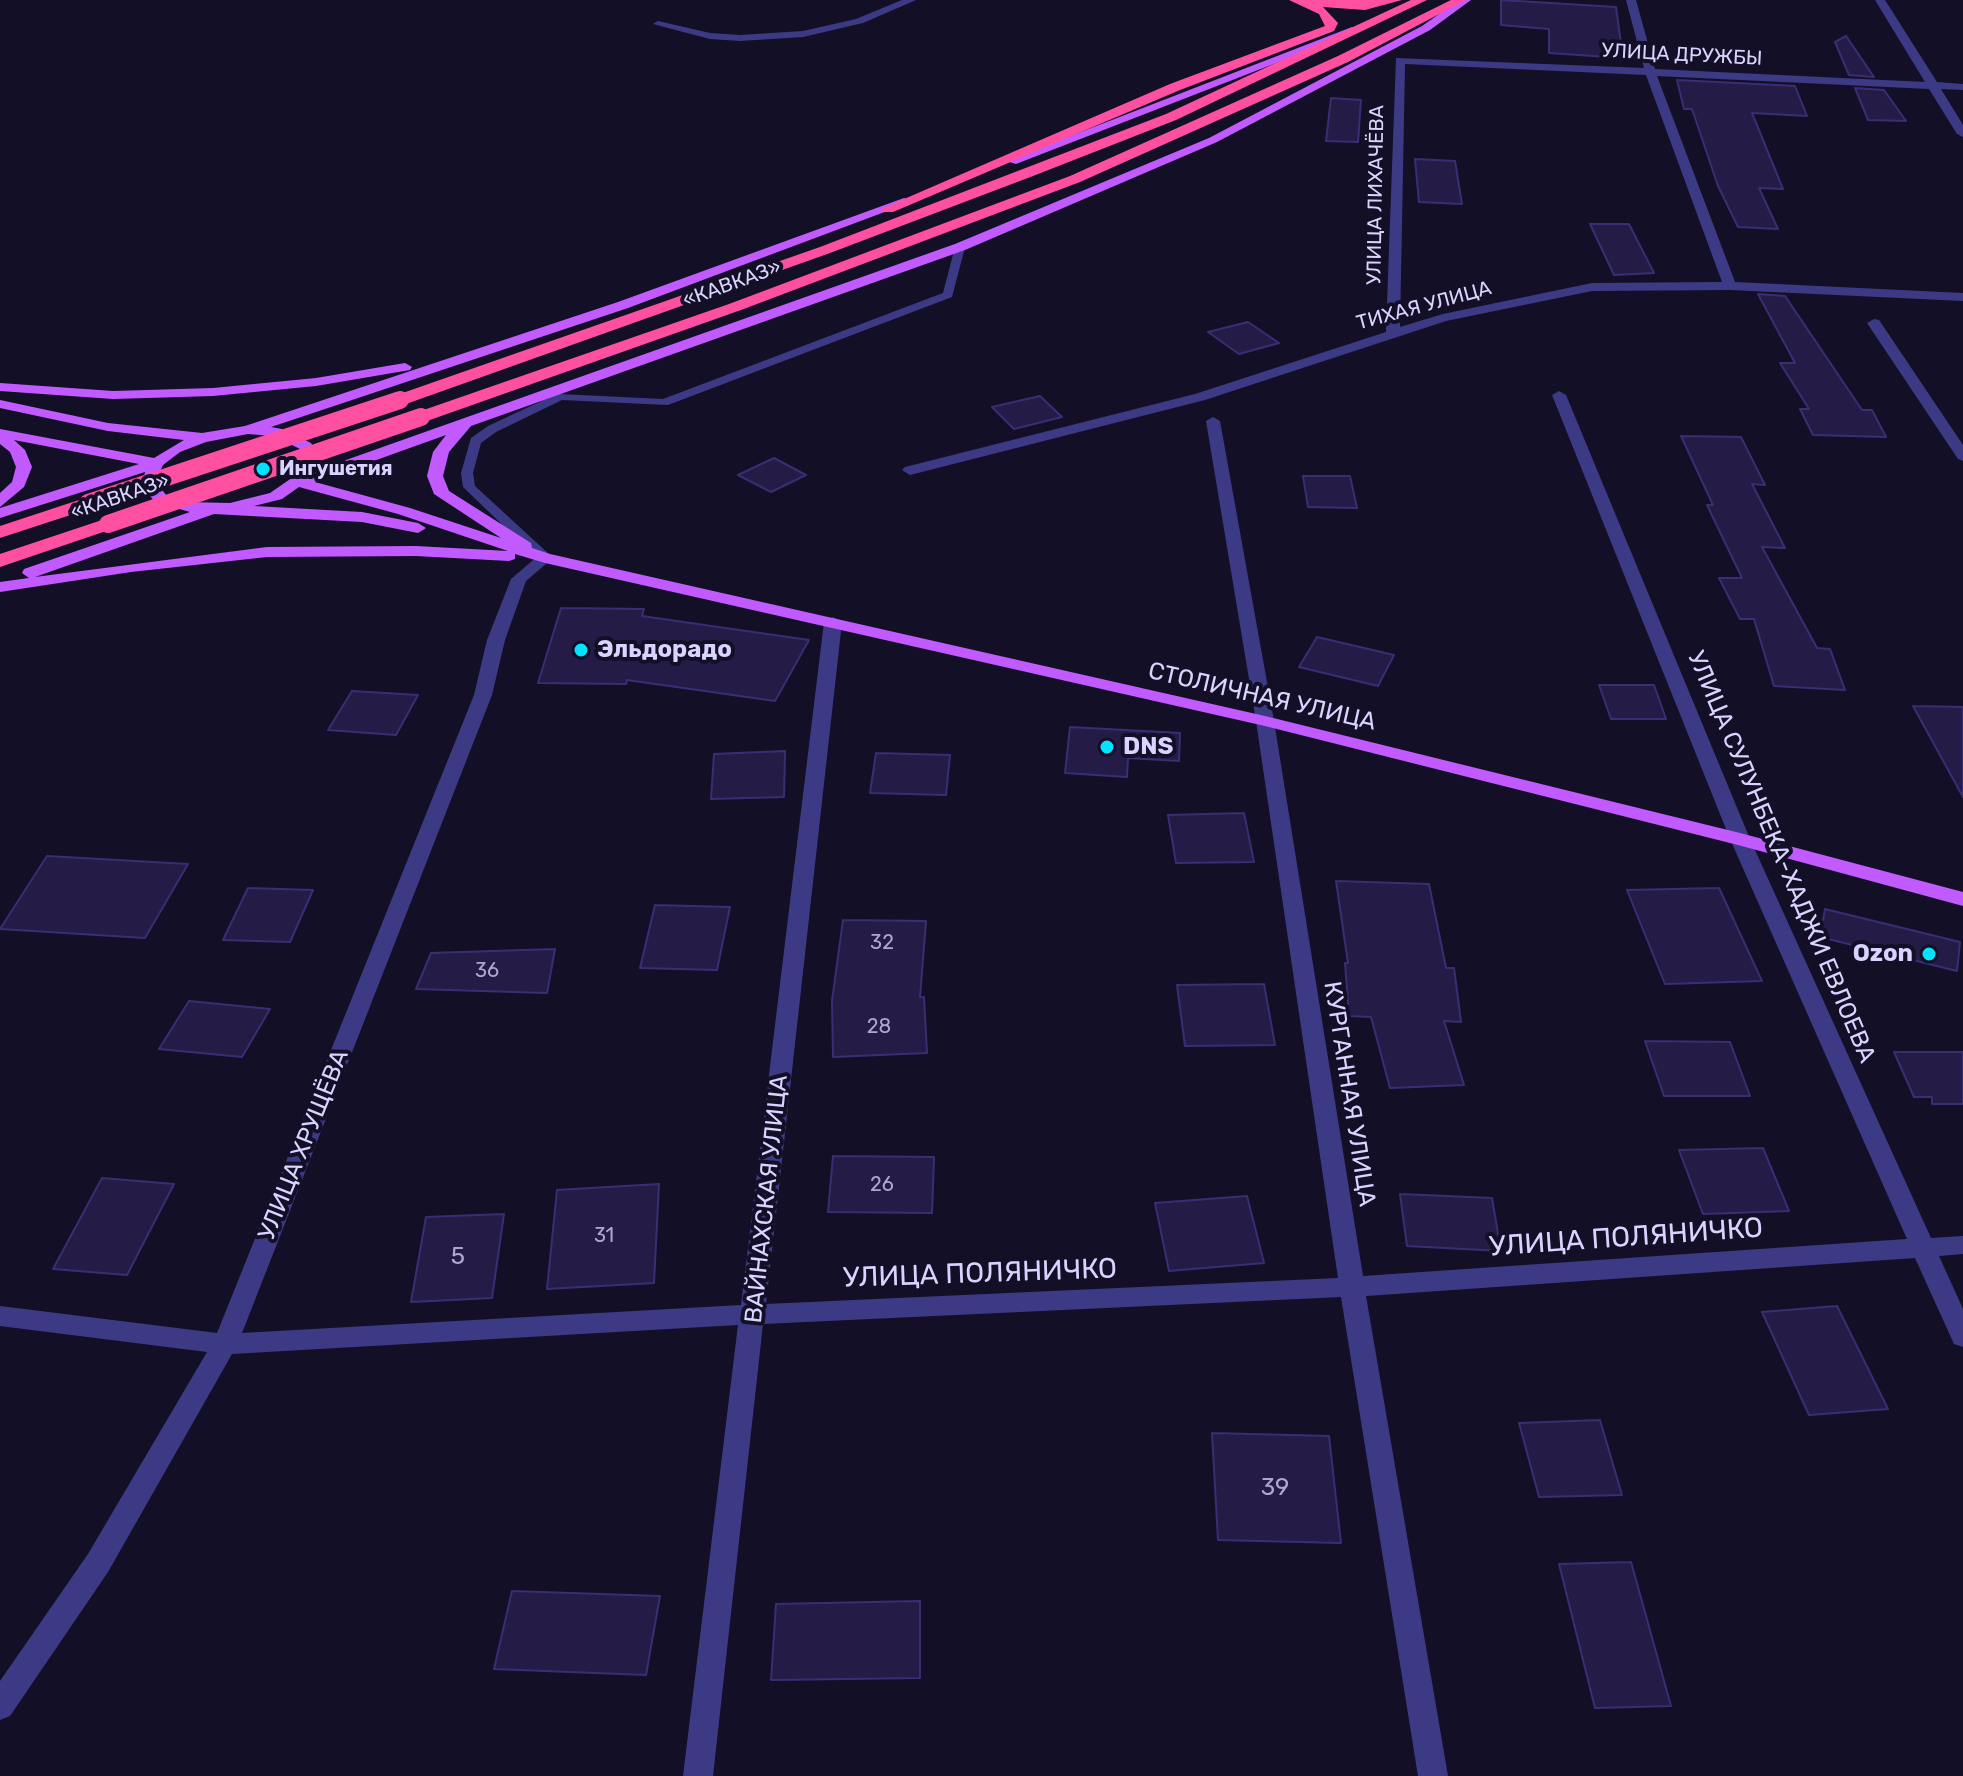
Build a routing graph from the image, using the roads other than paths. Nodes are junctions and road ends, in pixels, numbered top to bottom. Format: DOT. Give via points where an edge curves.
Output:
graph roads {
  1 [pos="911,0"];
  2 [pos="1296,0"];
  3 [pos="1396,0"];
  4 [pos="1421,0"];
  5 [pos="1460,0"];
  6 [pos="1466,0"];
  7 [pos="1631,0"];
  8 [pos="1880,0"];
  9 [pos="1386,18"];
  10 [pos="658,24"];
  11 [pos="1400,60"];
  12 [pos="1650,72"];
  13 [pos="1931,85"];
  14 [pos="1963,87"];
  15 [pos="1963,134"];
  16 [pos="888,209"];
  17 [pos="960,247"];
  18 [pos="1730,286"];
  19 [pos="1963,297"];
  20 [pos="1874,323"];
  21 [pos="1393,332"];
  22 [pos="480,353"];
  23 [pos="0,387"];
  24 [pos="564,394"];
  25 [pos="542,395"];
  26 [pos="1559,395"];
  27 [pos="0,404"];
  28 [pos="478,418"];
  29 [pos="1213,421"];
  30 [pos="248,430"];
  31 [pos="0,434"];
  32 [pos="202,438"];
  33 [pos="1963,456"];
  34 [pos="157,463"];
  35 [pos="910,470"];
  36 [pos="299,482"];
  37 [pos="0,502"];
  38 [pos="213,509"];
  39 [pos="0,513"];
  40 [pos="0,532"];
  41 [pos="500,546"];
  42 [pos="545,558"];
  43 [pos="0,561"];
  44 [pos="0,586"];
  45 [pos="833,622"];
  46 [pos="1265,721"];
  47 [pos="1740,839"];
  48 [pos="1963,899"];
  49 [pos="1963,1245"];
  50 [pos="1923,1247"];
  51 [pos="1352,1287"];
  52 [pos="755,1314"];
  53 [pos="0,1316"];
  54 [pos="1963,1337"];
  55 [pos="225,1344"];
  56 [pos="0,1706"];
  57 [pos="698,1776"];
  58 [pos="1433,1776"];
  1 -- 10 [label="street" via="859,21 803,34 710,36"];
  2 -- 3 [label="highway" via="1356,6"];
  2 -- 16 [label="highway" via="1323,11 1330,28 1175,87"];
  4 -- 9 [label="highway, «КАВКАЗ»"];
  5 -- 43 [label="highway, «КАВКАЗ», bridge" via="1343,59 1075,179 735,307"];
  6 -- 17 [label="main road" via="1426,28 1213,140"];
  7 -- 12 [label="street"];
  8 -- 13 [label="street"];
  9 -- 16 [label="main road"];
  9 -- 40 [label="highway, «КАВКАЗ», bridge" via="1171,117 825,250 400,400"];
  11 -- 12 [label="street, УЛИЦА ДРУЖБЫ"];
  11 -- 21 [label="street, УЛИЦА ЛИХАЧЁВА"];
  12 -- 13 [label="street, УЛИЦА ДРУЖБЫ"];
  12 -- 18 [label="street"];
  13 -- 14 [label="street, УЛИЦА ДРУЖБЫ"];
  13 -- 15 [label="street"];
  16 -- 22 [label="main road"];
  17 -- 24 [label="lane" via="948,295 664,403"];
  17 -- 25 [label="main road"];
  18 -- 19 [label="street, ТИХАЯ УЛИЦА"];
  18 -- 21 [label="street, ТИХАЯ УЛИЦА" via="1592,287"];
  20 -- 33 [label="street"];
  21 -- 35 [label="street, ТИХАЯ УЛИЦА" via="1200,397"];
  22 -- 23 [label="main road" via="344,378 213,392 113,395"];
  22 -- 30 [label="main road"];
  24 -- 25 [label="lane"];
  24 -- 42 [label="lane" via="475,441 467,473 469,487"];
  25 -- 28 [label="main road"];
  26 -- 47 [label="street, УЛИЦА СУЛУНБЕКА-ХАДЖИ ЕВЛОЕВА"];
  27 -- 32 [label="main road" via="108,427"];
  28 -- 36 [label="main road"];
  28 -- 42 [label="main road" via="454,434 441,452 435,476 442,494"];
  29 -- 46 [label="street, КУРГАННАЯ УЛИЦА"];
  30 -- 32 [label="main road"];
  30 -- 36 [label="main road" via="277,432 306,446 311,467"];
  31 -- 34 [label="main road, «КАВКАЗ»"];
  31 -- 37 [label="main road" via="17,450 24,467 19,484"];
  32 -- 34 [label="main road"];
  34 -- 38 [label="main road" via="149,479 161,499"];
  34 -- 39 [label="main road"];
  36 -- 38 [label="main road" via="261,501"];
  36 -- 41 [label="main road" via="404,511"];
  38 -- 41 [label="main road" via="362,517"];
  38 -- 44 [label="main road"];
  41 -- 42 [label="main road"];
  42 -- 44 [label="main road" via="416,551 267,552"];
  42 -- 45 [label="main road, СТОЛИЧНАЯ УЛИЦА"];
  42 -- 55 [label="street, УЛИЦА ХРУЩЁВА" via="519,579 483,695"];
  45 -- 46 [label="main road, СТОЛИЧНАЯ УЛИЦА"];
  45 -- 52 [label="street, ВАЙНАХСКАЯ УЛИЦА"];
  46 -- 47 [label="main road, СТОЛИЧНАЯ УЛИЦА"];
  46 -- 51 [label="street, КУРГАННАЯ УЛИЦА"];
  47 -- 48 [label="main road, СТОЛИЧНАЯ УЛИЦА"];
  47 -- 50 [label="street, УЛИЦА СУЛУНБЕКА-ХАДЖИ ЕВЛОЕВА"];
  49 -- 50 [label="street, УЛИЦА ПОЛЯНИЧКО"];
  50 -- 51 [label="street, УЛИЦА ПОЛЯНИЧКО"];
  50 -- 54 [label="street, УЛИЦА СУЛУНБЕКА-ХАДЖИ ЕВЛОЕВА"];
  51 -- 52 [label="street, УЛИЦА ПОЛЯНИЧКО"];
  51 -- 58 [label="street, КУРГАННАЯ УЛИЦА"];
  52 -- 55 [label="street, УЛИЦА ПОЛЯНИЧКО"];
  52 -- 57 [label="street, ВАЙНАХСКАЯ УЛИЦА"];
  53 -- 55 [label="street, УЛИЦА ПОЛЯНИЧКО"];
  55 -- 56 [label="street, УЛИЦА ХРУЩЁВА" via="98,1563"];
}
